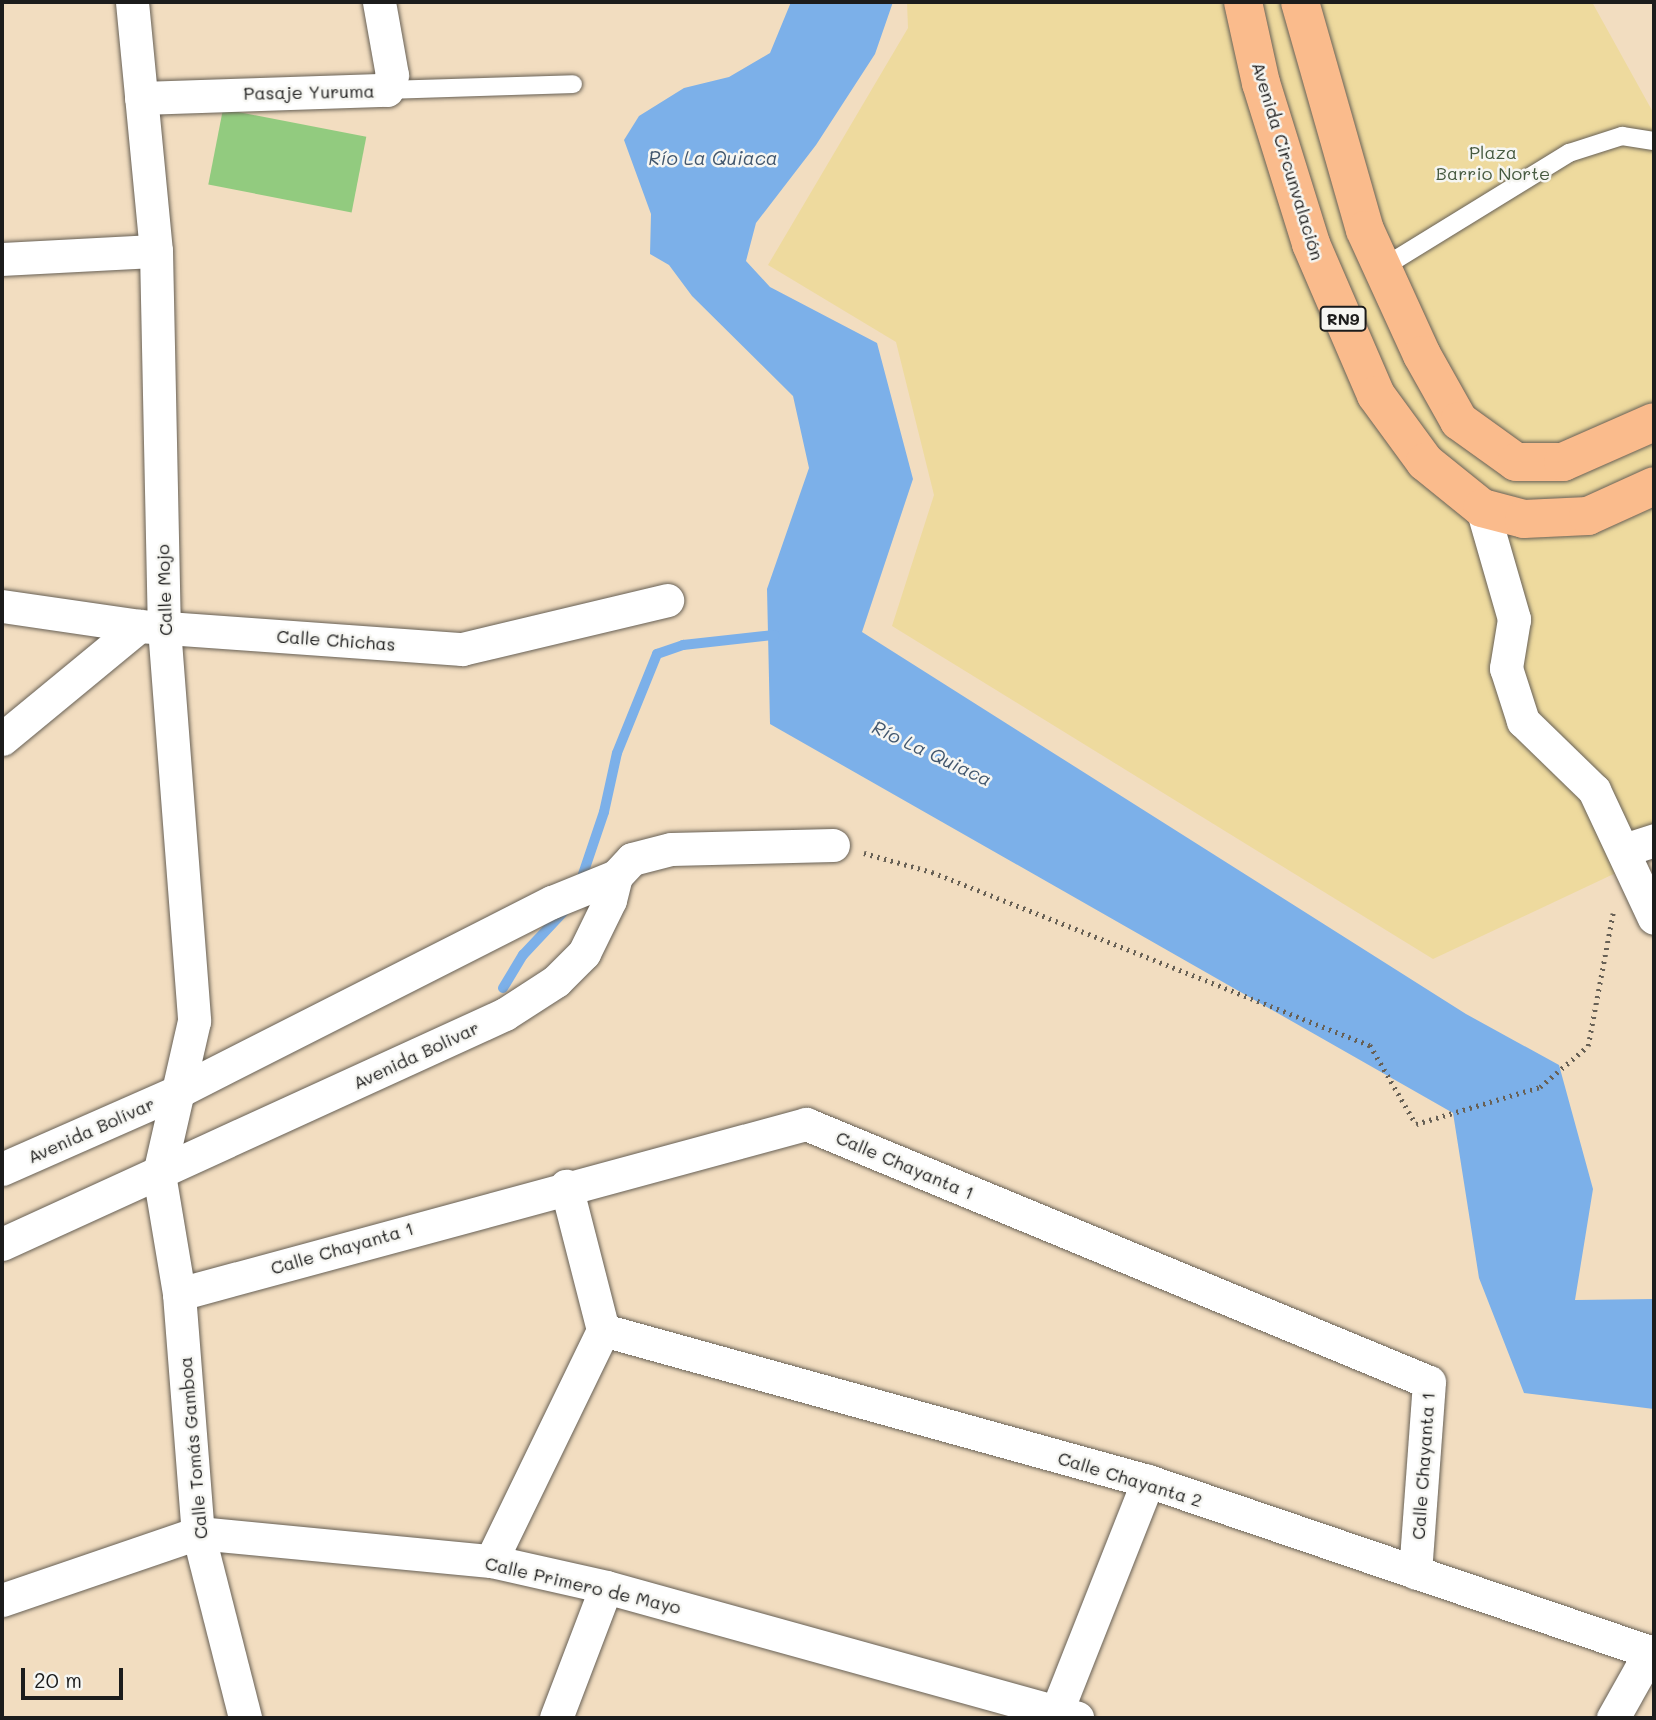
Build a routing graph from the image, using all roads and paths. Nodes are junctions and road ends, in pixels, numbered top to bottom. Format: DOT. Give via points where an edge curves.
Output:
graph roads {
  1 [pos="132,2"];
  2 [pos="379,2"];
  3 [pos="1243,2"];
  4 [pos="1300,2"];
  5 [pos="573,84"];
  6 [pos="387,90"];
  7 [pos="141,98"];
  8 [pos="1654,141"];
  9 [pos="156,251"];
  10 [pos="2,259"];
  11 [pos="1382,268"];
  12 [pos="1654,422"];
  13 [pos="1654,486"];
  14 [pos="1482,508"];
  15 [pos="667,600"];
  16 [pos="2,606"];
  17 [pos="152,627"];
  18 [pos="2,739"];
  19 [pos="833,845"];
  20 [pos="1639,845"];
  21 [pos="616,876"];
  22 [pos="1615,904"];
  23 [pos="1654,918"];
  24 [pos="181,1090"];
  25 [pos="2,1169"];
  26 [pos="159,1174"];
  27 [pos="566,1186"];
  28 [pos="2,1244"];
  29 [pos="179,1294"];
  30 [pos="603,1330"];
  31 [pos="1148,1481"];
  32 [pos="198,1533"];
  33 [pos="491,1561"];
  34 [pos="1415,1572"];
  35 [pos="606,1587"];
  36 [pos="2,1600"];
  37 [pos="1062,1716"];
  38 [pos="245,1718"];
  39 [pos="556,1718"];
  40 [pos="1613,1718"];
  1 -- 7 [label="street, Calle Mojo"];
  2 -- 6 [label="street, Pasaje Yuruma" via="392,75"];
  3 -- 14 [label="highway, Avenida Circunvalación / RN9" via="1261,83 1311,244 1376,395 1424,462"];
  4 -- 11 [label="highway" via="1365,230"];
  5 -- 6 [label="lane"];
  6 -- 7 [label="street, Pasaje Yuruma"];
  7 -- 9 [label="street, Calle Mojo"];
  8 -- 11 [label="lane" via="1622,136 1569,153"];
  9 -- 10 [label="street"];
  9 -- 17 [label="street, Calle Mojo"];
  11 -- 12 [label="highway" via="1458,421 1516,462 1563,462"];
  13 -- 14 [label="highway, Avenida Circunvalación / RN9" via="1575,518 1524,519"];
  14 -- 20 [label="street" via="1514,619 1506,668 1523,721 1594,790"];
  15 -- 17 [label="street, Calle Chichas" via="462,649"];
  16 -- 17 [label="street, Calle Chichas"];
  17 -- 18 [label="street"];
  17 -- 24 [label="street, Calle Mojo" via="194,1021"];
  19 -- 21 [label="street" via="671,849 632,859"];
  19 -- 22 [label="path" via="932,872 1370,1045 1416,1125 1540,1087 1588,1046"];
  20 -- 23 [label="street"];
  21 -- 24 [label="street" via="552,902"];
  21 -- 26 [label="street, Avenida Bolivar" via="610,900 584,953 556,981 505,1014"];
  24 -- 25 [label="street, Avenida Bolívar"];
  24 -- 26 [label="street, Calle Mojo"];
  26 -- 28 [label="street"];
  26 -- 29 [label="street, Calle Tomás Gamboa"];
  27 -- 29 [label="street, Calle Chayanta 1"];
  27 -- 30 [label="street"];
  27 -- 34 [label="street, Calle Chayanta 1" via="806,1124 1429,1382"];
  29 -- 32 [label="street, Calle Tomás Gamboa"];
  30 -- 31 [label="street, Calle Chayanta 2"];
  30 -- 33 [label="street"];
  31 -- 34 [label="street, Calle Chayanta 2"];
  31 -- 37 [label="street"];
  32 -- 33 [label="street, Calle Primero de Mayo"];
  32 -- 36 [label="street, Calle Primero de Mayo"];
  32 -- 38 [label="street, Calle Tomás Gamboa"];
  33 -- 35 [label="street, Calle Primero de Mayo"];
  34 -- 40 [label="street, Calle Chayanta 2" via="1650,1652"];
  35 -- 37 [label="street, Calle Primero de Mayo"];
  35 -- 39 [label="street"];
}
